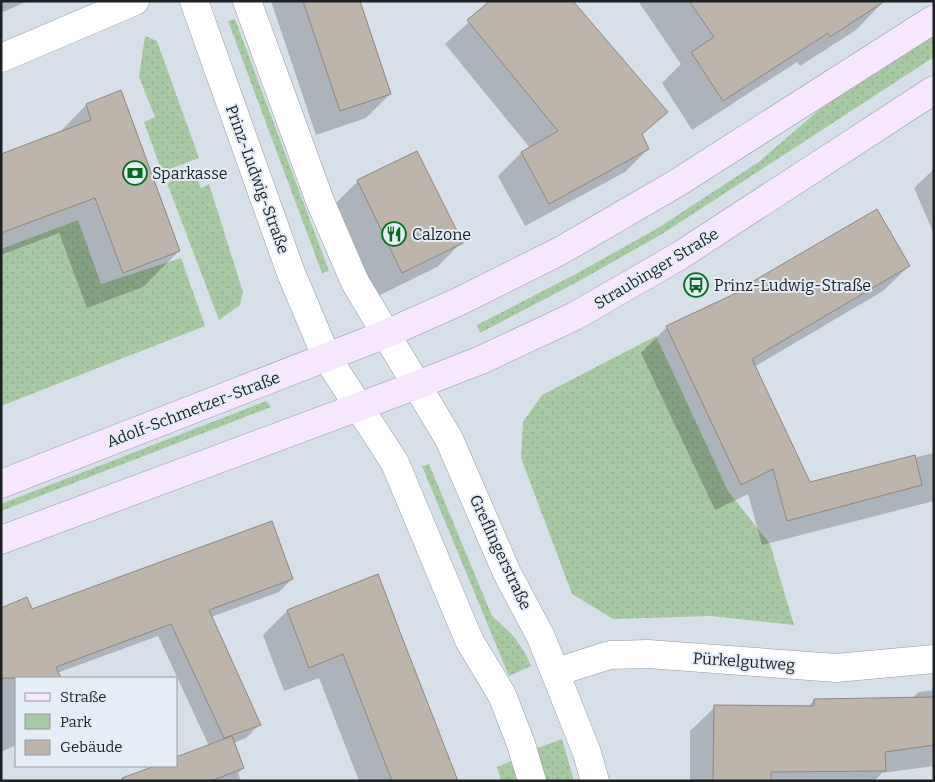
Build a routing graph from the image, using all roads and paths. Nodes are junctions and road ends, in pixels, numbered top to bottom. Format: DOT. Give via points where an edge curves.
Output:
graph roads {
  1 [pos="135,1"];
  2 [pos="194,1"];
  3 [pos="247,1"];
  4 [pos="934,19"];
  5 [pos="1,58"];
  6 [pos="934,90"];
  7 [pos="386,334"];
  8 [pos="326,356"];
  9 [pos="417,385"];
  10 [pos="359,407"];
  11 [pos="1,484"];
  12 [pos="1,540"];
  13 [pos="934,659"];
  14 [pos="556,672"];
  15 [pos="532,781"];
  16 [pos="595,781"];
  1 -- 5 [label="street"];
  2 -- 8 [label="street, Prinz-Ludwig-Straße" via="291,273"];
  3 -- 7 [label="street" via="320,201 356,282"];
  4 -- 7 [label="main road" via="677,183 560,251"];
  6 -- 9 [label="main road, Straubinger Straße" via="679,256 581,312 481,360"];
  7 -- 8 [label="main road, Adolf-Schmetzer-Straße"];
  7 -- 9 [label="street, Greflingerstraße"];
  8 -- 10 [label="street"];
  8 -- 11 [label="main road, Adolf-Schmetzer-Straße"];
  9 -- 10 [label="main road, Straubinger Straße"];
  9 -- 14 [label="street, Greflingerstraße" via="449,439 506,573"];
  10 -- 12 [label="main road"];
  10 -- 15 [label="street" via="395,463 469,640 502,695"];
  13 -- 14 [label="street, Pürkelgutweg" via="836,668 629,654 610,655"];
  14 -- 16 [label="street, Greflingerstraße"];
}
